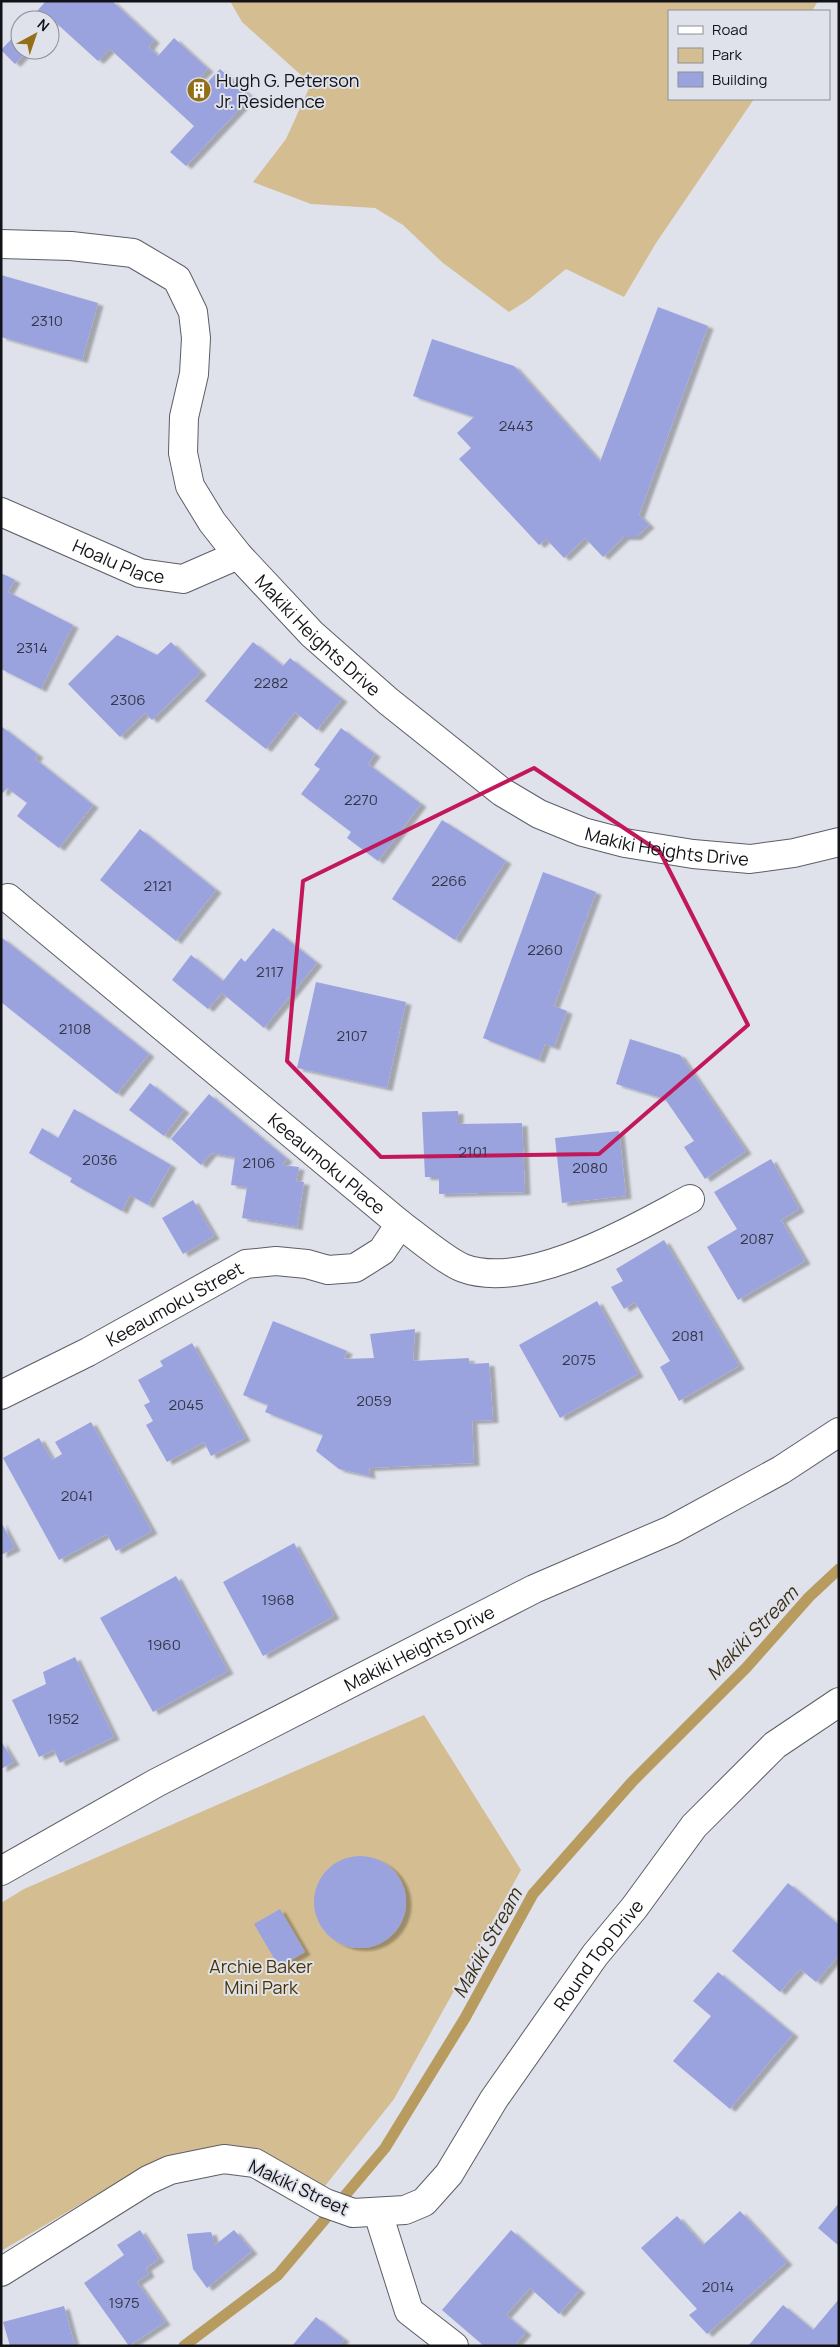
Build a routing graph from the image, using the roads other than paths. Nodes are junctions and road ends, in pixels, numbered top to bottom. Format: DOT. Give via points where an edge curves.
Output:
graph roads {
  1 [pos="1,244"];
  2 [pos="1,512"];
  3 [pos="238,555"];
  4 [pos="839,842"];
  5 [pos="8,898"];
  6 [pos="690,1199"];
  7 [pos="400,1224"];
  8 [pos="1,1396"];
  9 [pos="839,1432"];
  10 [pos="839,1702"];
  11 [pos="1,1871"];
  12 [pos="378,2213"];
  13 [pos="1,2272"];
  14 [pos="454,2346"];
  1 -- 3 [label="street, Makiki Heights Drive" via="71,246 133,253 177,279 193,312 196,338 194,374 184,417 184,453 190,486"];
  2 -- 3 [label="street, Hoalu Place" via="140,573 183,579"];
  3 -- 4 [label="street, Makiki Heights Drive" via="312,634 388,700 502,792 539,814 583,832 625,843 693,854 750,859"];
  5 -- 7 [label="street, Keeaumoku Place"];
  6 -- 7 [label="street, Keeaumoku Place" via="607,1243 561,1261 497,1273 462,1268"];
  7 -- 8 [label="street, Keeaumoku Street" via="382,1251 355,1268 328,1270 276,1261 246,1264 88,1352"];
  9 -- 11 [label="street, Makiki Heights Drive" via="781,1470 671,1530 517,1598 156,1783"];
  10 -- 12 [label="street, Round Top Drive" via="775,1744 694,1826 595,1955 494,2099 449,2174 424,2202 405,2210"];
  12 -- 13 [label="street, Makiki Street" via="353,2213 325,2202 255,2163 224,2159 170,2170 148,2180"];
  12 -- 14 [label="street" via="409,2311"];
}
